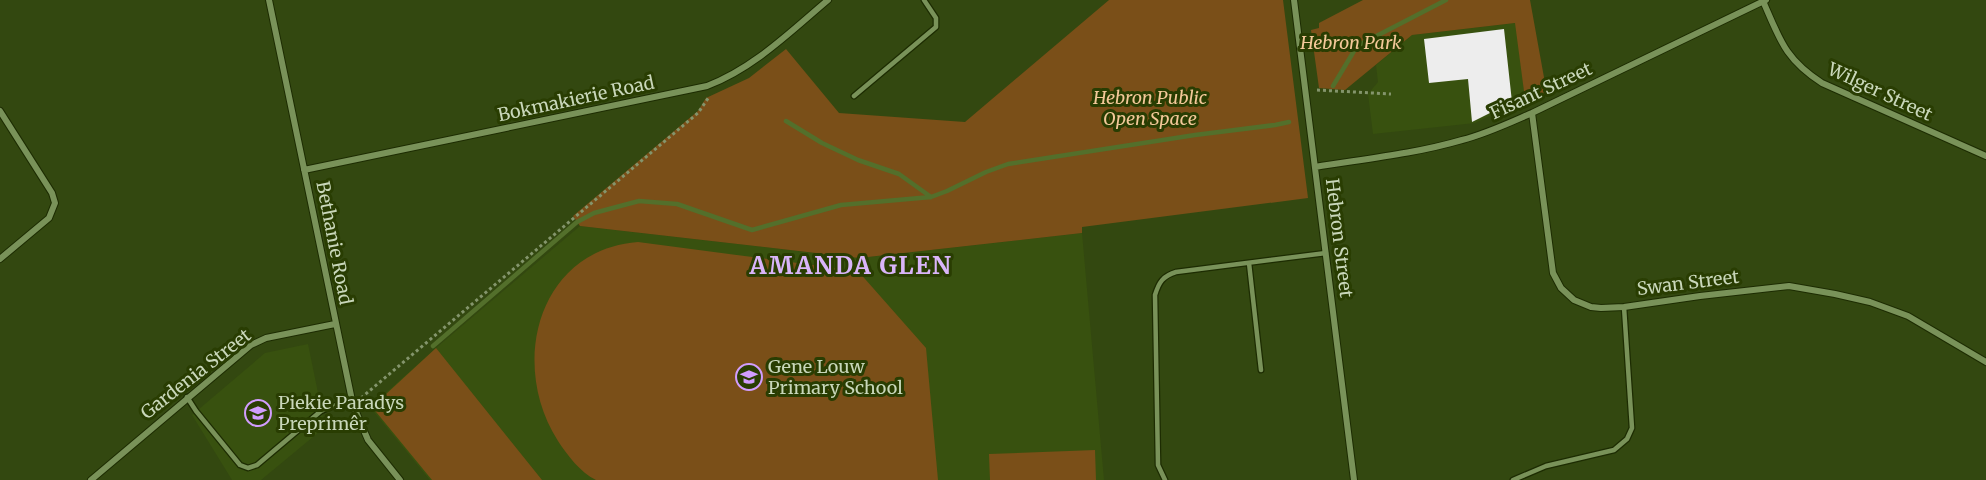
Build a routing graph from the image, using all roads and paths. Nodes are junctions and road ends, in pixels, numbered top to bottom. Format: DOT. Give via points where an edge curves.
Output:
graph roads {
  1 [pos="269,0"];
  2 [pos="828,0"];
  3 [pos="924,0"];
  4 [pos="1294,0"];
  5 [pos="1764,1"];
  6 [pos="707,86"];
  7 [pos="1317,90"];
  8 [pos="1391,94"];
  9 [pos="854,96"];
  10 [pos="0,111"];
  11 [pos="1532,113"];
  12 [pos="1986,156"];
  13 [pos="1315,167"];
  14 [pos="304,170"];
  15 [pos="1326,253"];
  16 [pos="0,259"];
  17 [pos="1248,263"];
  18 [pos="1624,307"];
  19 [pos="335,324"];
  20 [pos="1986,362"];
  21 [pos="1261,370"];
  22 [pos="187,398"];
  23 [pos="352,402"];
  24 [pos="91,480"];
  25 [pos="400,480"];
  26 [pos="1165,480"];
  27 [pos="1354,480"];
  28 [pos="1513,480"];
  1 -- 14 [label="street, Bethanie Road"];
  2 -- 6 [label="street, Bokmakierie Road" via="740,72"];
  3 -- 9 [label="lane" via="936,18 936,27"];
  4 -- 13 [label="street, Hebron Street"];
  5 -- 11 [label="street, Fisant Street"];
  5 -- 12 [label="street, Wilger Street" via="1784,48 1804,71 1822,83"];
  6 -- 14 [label="street, Bokmakierie Road"];
  6 -- 23 [label="path" via="710,97 698,113"];
  7 -- 8 [label="path"];
  10 -- 16 [label="street" via="55,203 49,218"];
  11 -- 13 [label="street, Fisant Street" via="1436,147"];
  11 -- 18 [label="street, Swan Street" via="1556,280 1566,294 1582,304"];
  13 -- 15 [label="street, Hebron Street"];
  14 -- 19 [label="street, Bethanie Road"];
  15 -- 17 [label="lane"];
  15 -- 27 [label="street, Hebron Street"];
  17 -- 21 [label="lane"];
  17 -- 26 [label="lane" via="1176,272 1167,275 1158,286 1158,465"];
  18 -- 20 [label="street, Swan Street" via="1789,286 1870,302 1908,316"];
  18 -- 28 [label="lane" via="1632,428 1627,440 1614,450 1546,466"];
  19 -- 22 [label="street, Gardenia Street" via="256,342"];
  19 -- 23 [label="street, Bethanie Road"];
  22 -- 23 [label="lane" via="240,465 248,468 257,465 321,411"];
  22 -- 24 [label="street, Gardenia Street"];
  23 -- 25 [label="street, Bethanie Road" via="368,440"];
}
